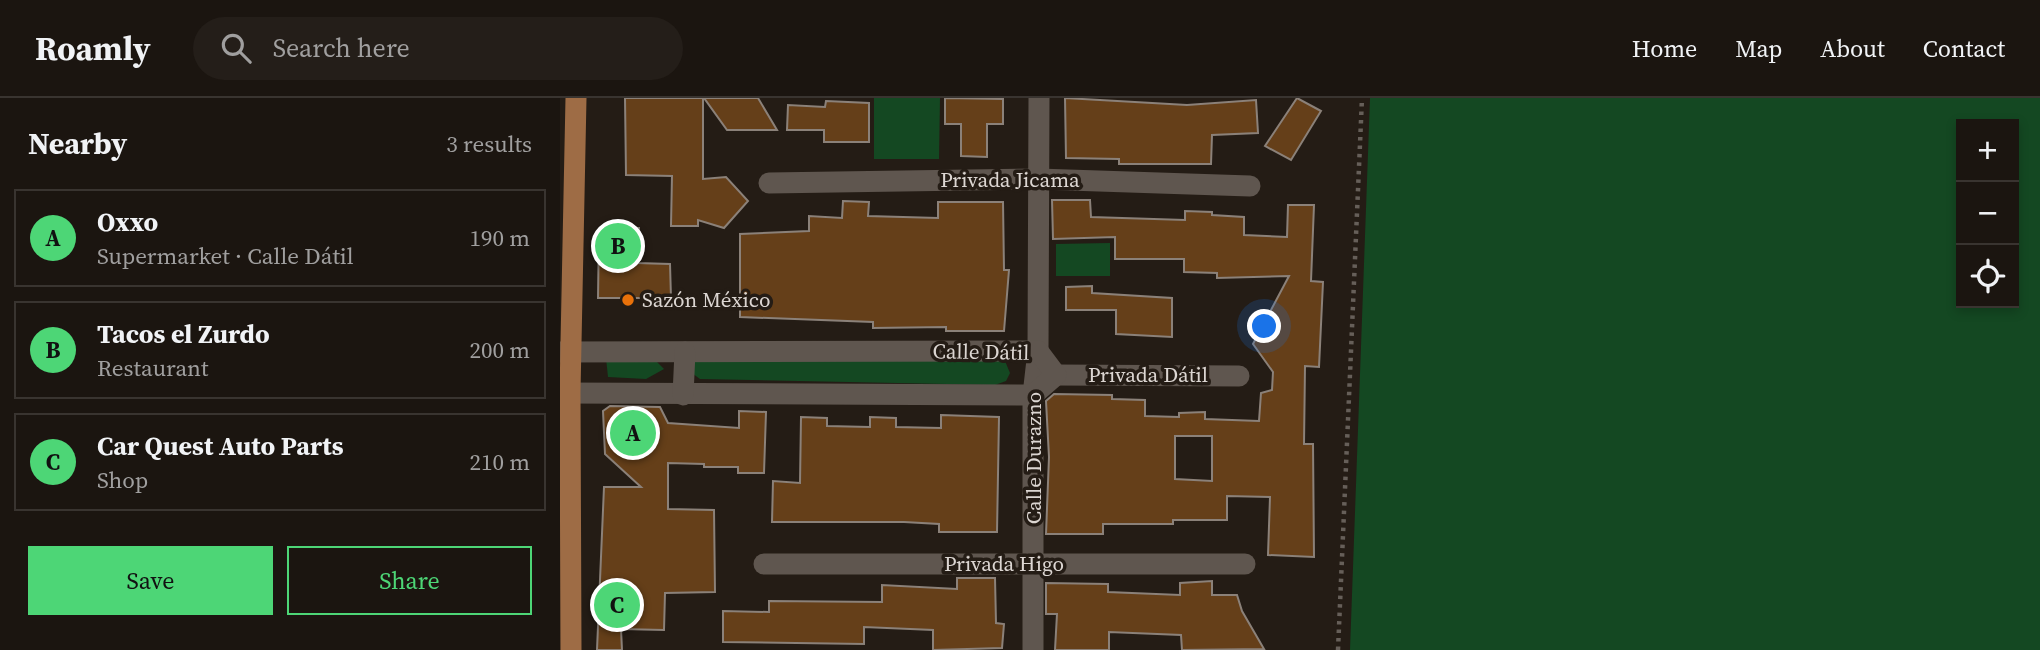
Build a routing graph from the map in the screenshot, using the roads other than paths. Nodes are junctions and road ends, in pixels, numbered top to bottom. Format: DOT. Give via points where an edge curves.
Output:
graph roads {
  1 [pos="576,98"];
  2 [pos="1039,98"];
  3 [pos="1038,179"];
  4 [pos="769,183"];
  5 [pos="1250,186"];
  6 [pos="1038,351"];
  7 [pos="565,352"];
  8 [pos="685,352"];
  9 [pos="1056,375"];
  10 [pos="1239,376"];
  11 [pos="565,393"];
  12 [pos="684,395"];
  13 [pos="1033,395"];
  14 [pos="764,564"];
  15 [pos="1034,564"];
  16 [pos="1245,564"];
  17 [pos="571,650"];
  18 [pos="1034,650"];
  1 -- 7 [label="main road"];
  2 -- 3 [label="street, Calle Durazno"];
  3 -- 4 [label="street, Privada Jicama"];
  3 -- 5 [label="street, Privada Jicama"];
  3 -- 6 [label="street, Calle Durazno"];
  6 -- 8 [label="street, Calle Dátil"];
  6 -- 9 [label="street, Calle Dátil"];
  6 -- 13 [label="street, Calle Durazno"];
  7 -- 8 [label="street, Calle Dátil"];
  7 -- 11 [label="main road"];
  8 -- 12 [label="street"];
  9 -- 10 [label="street, Privada Dátil"];
  9 -- 13 [label="street, Calle Dátil"];
  11 -- 12 [label="street, Calle Dátil"];
  11 -- 17 [label="main road"];
  12 -- 13 [label="street, Calle Dátil"];
  13 -- 15 [label="street, Calle Durazno"];
  14 -- 15 [label="street, Privada Higo"];
  15 -- 16 [label="street, Privada Higo"];
  15 -- 18 [label="street, Calle Durazno"];
}
